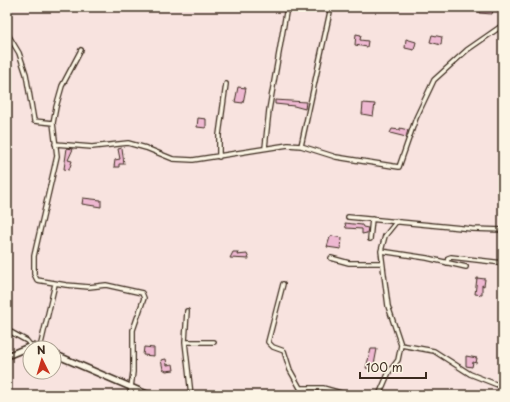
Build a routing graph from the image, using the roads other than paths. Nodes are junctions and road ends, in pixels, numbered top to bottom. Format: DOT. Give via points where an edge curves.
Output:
graph roads {
  1 [pos="286,7"];
  2 [pos="331,7"];
  3 [pos="503,24"];
  4 [pos="7,33"];
  5 [pos="81,50"];
  6 [pos="226,84"];
  7 [pos="53,123"];
  8 [pos="56,144"];
  9 [pos="301,146"];
  10 [pos="265,148"];
  11 [pos="219,157"];
  12 [pos="348,218"];
  13 [pos="372,218"];
  14 [pos="397,221"];
  15 [pos="503,230"];
  16 [pos="370,239"];
  17 [pos="381,251"];
  18 [pos="331,258"];
  19 [pos="447,263"];
  20 [pos="503,263"];
  21 [pos="382,264"];
  22 [pos="466,267"];
  23 [pos="55,284"];
  24 [pos="283,284"];
  25 [pos="187,311"];
  26 [pos="7,330"];
  27 [pos="25,340"];
  28 [pos="43,340"];
  29 [pos="185,342"];
  30 [pos="214,342"];
  31 [pos="401,345"];
  32 [pos="22,350"];
  33 [pos="7,356"];
  34 [pos="62,357"];
  35 [pos="503,387"];
  36 [pos="132,388"];
  37 [pos="301,388"];
  38 [pos="130,395"];
  39 [pos="149,395"];
  40 [pos="191,395"];
  41 [pos="304,395"];
  42 [pos="348,395"];
  43 [pos="379,395"];
  1 -- 10 [label="street"];
  2 -- 9 [label="street"];
  3 -- 9 [label="street" via="467,50 434,80 416,118 399,167 336,157"];
  4 -- 7 [label="street" via="19,53 26,74 34,121"];
  5 -- 7 [label="street" via="62,86"];
  6 -- 11 [label="street"];
  7 -- 8 [label="street"];
  8 -- 11 [label="street" via="92,147 128,143 173,159"];
  8 -- 23 [label="street" via="57,156 34,256 34,274 37,280"];
  9 -- 10 [label="street"];
  10 -- 11 [label="street"];
  12 -- 13 [label="street"];
  13 -- 14 [label="street"];
  13 -- 16 [label="street"];
  14 -- 15 [label="street"];
  14 -- 17 [label="street" via="385,236"];
  17 -- 19 [label="street"];
  17 -- 21 [label="street"];
  18 -- 21 [label="street" via="349,263"];
  19 -- 20 [label="street" via="451,257"];
  19 -- 22 [label="street"];
  21 -- 31 [label="street" via="388,306"];
  23 -- 28 [label="street"];
  23 -- 36 [label="street" via="90,287 106,285 142,293 144,298 133,330"];
  24 -- 37 [label="street" via="268,342 284,351 290,370"];
  25 -- 29 [label="street"];
  26 -- 27 [label="street"];
  29 -- 30 [label="street"];
  29 -- 40 [label="street"];
  31 -- 35 [label="street" via="434,351 470,374"];
  31 -- 43 [label="street" via="398,360 389,372"];
  32 -- 33 [label="street"];
  34 -- 36 [label="street"];
  36 -- 38 [label="street"];
  36 -- 39 [label="street"];
  37 -- 41 [label="street"];
  37 -- 42 [label="street" via="323,388"];
}
